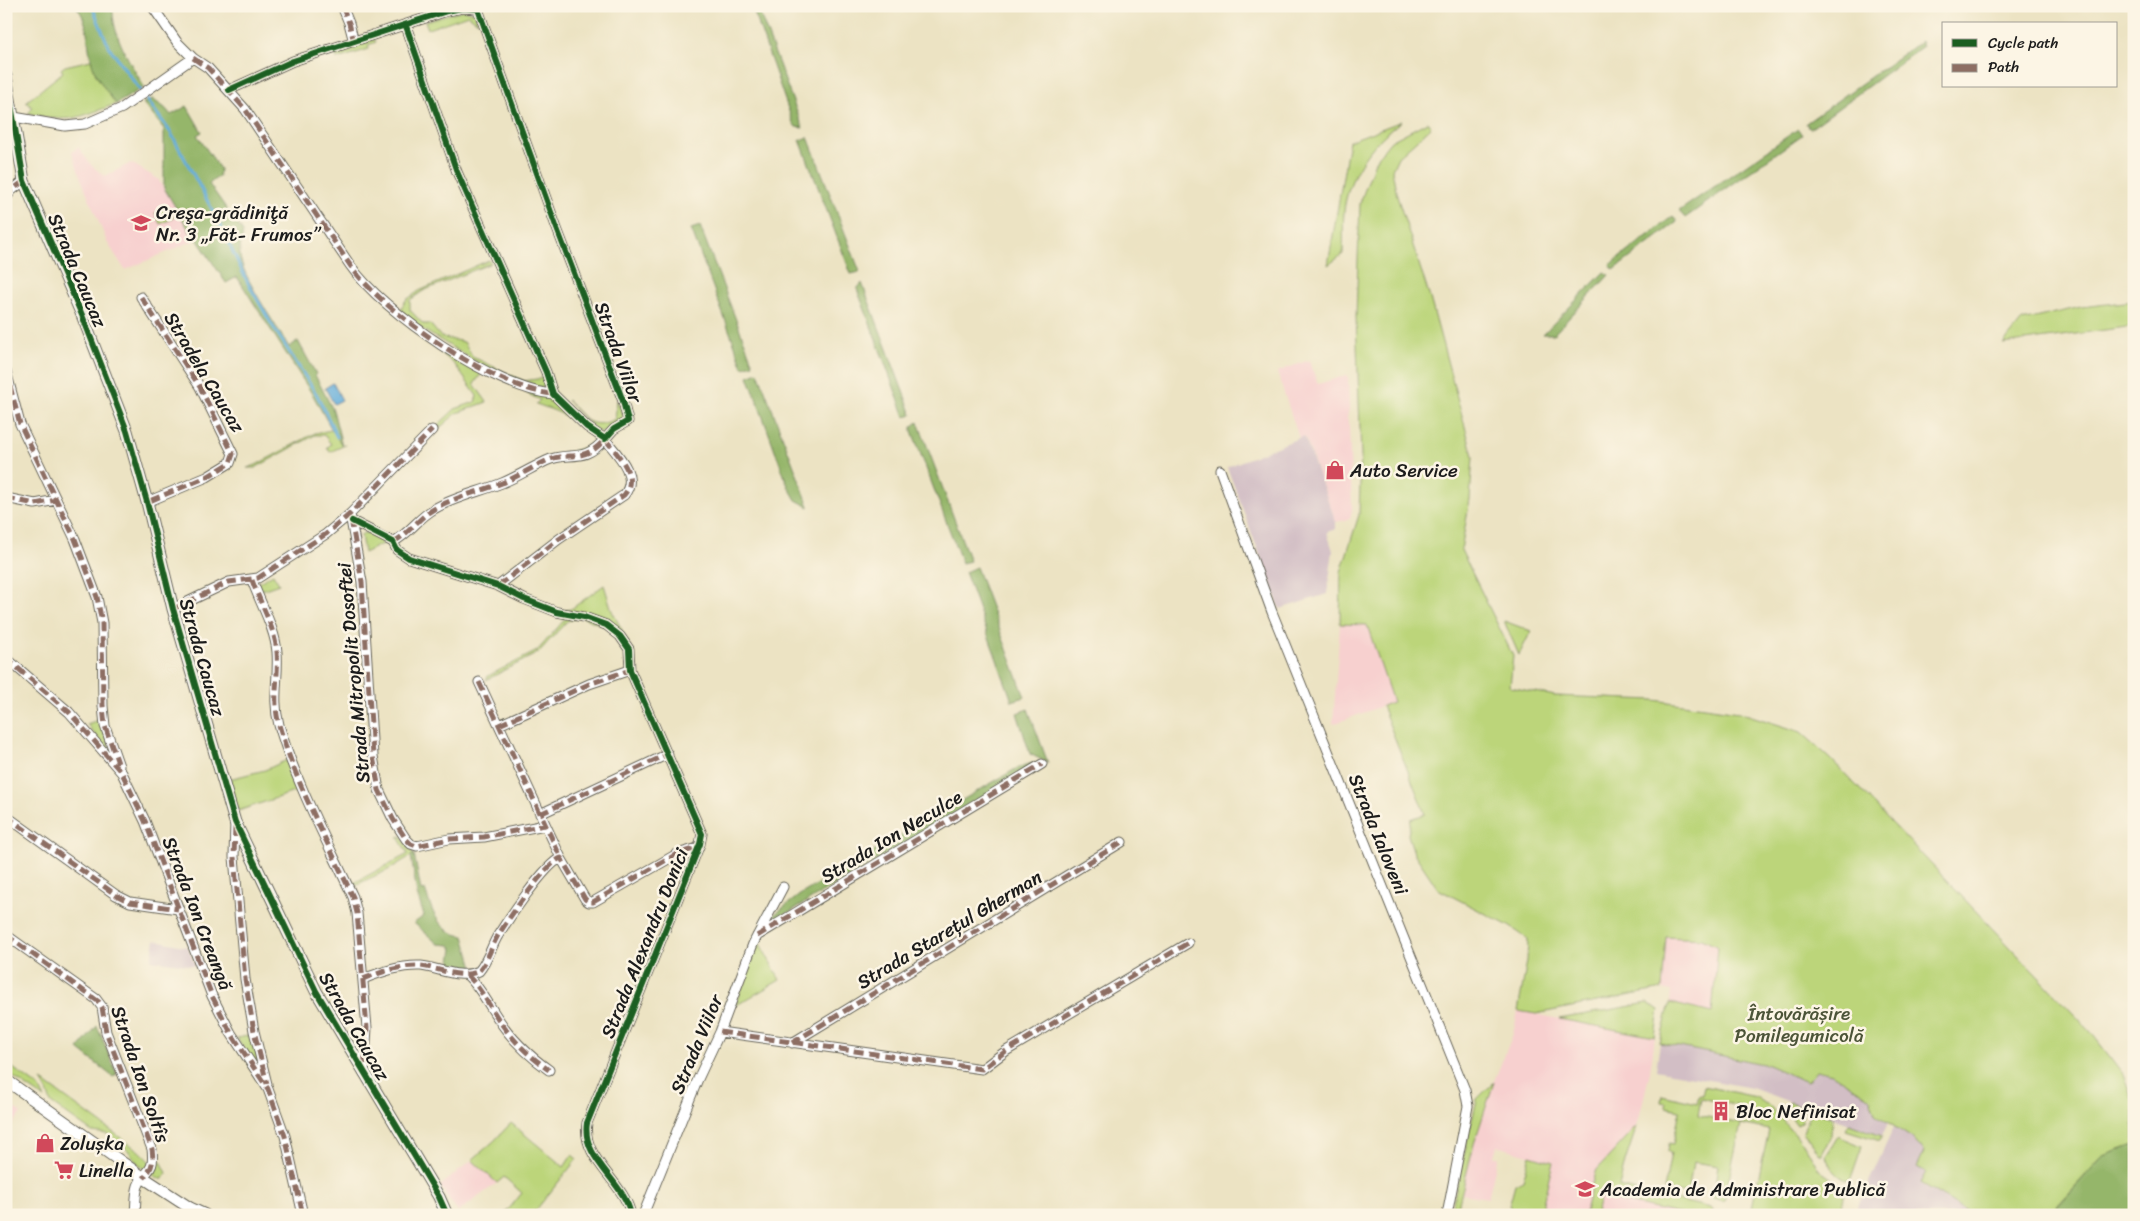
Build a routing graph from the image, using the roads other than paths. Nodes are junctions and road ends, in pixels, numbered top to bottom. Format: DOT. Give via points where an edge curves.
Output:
graph roads {
  1 [pos="152,6"];
  2 [pos="342,6"];
  3 [pos="406,26"];
  4 [pos="354,42"];
  5 [pos="193,58"];
  6 [pos="6,76"];
  7 [pos="229,90"];
  8 [pos="14,117"];
  9 [pos="24,181"];
  10 [pos="6,198"];
  11 [pos="140,297"];
  12 [pos="6,370"];
  13 [pos="553,394"];
  14 [pos="432,430"];
  15 [pos="605,439"];
  16 [pos="1220,470"];
  17 [pos="6,498"];
  18 [pos="56,500"];
  19 [pos="147,502"];
  20 [pos="351,518"];
  21 [pos="392,542"];
  22 [pos="252,580"];
  23 [pos="498,586"];
  24 [pos="173,609"];
  25 [pos="6,658"];
  26 [pos="630,670"];
  27 [pos="479,682"];
  28 [pos="499,725"];
  29 [pos="668,754"];
  30 [pos="1042,764"];
  31 [pos="122,773"];
  32 [pos="540,814"];
  33 [pos="6,816"];
  34 [pos="235,822"];
  35 [pos="545,825"];
  36 [pos="1122,842"];
  37 [pos="698,848"];
  38 [pos="561,858"];
  39 [pos="783,887"];
  40 [pos="178,909"];
  41 [pos="6,935"];
  42 [pos="757,936"];
  43 [pos="1188,943"];
  44 [pos="467,975"];
  45 [pos="363,979"];
  46 [pos="720,1032"];
  47 [pos="792,1043"];
  48 [pos="550,1070"];
  49 [pos="364,1074"];
  50 [pos="6,1080"];
  51 [pos="268,1089"];
  52 [pos="144,1178"];
  53 [pos="135,1215"];
  54 [pos="205,1215"];
  55 [pos="303,1215"];
  56 [pos="447,1215"];
  57 [pos="631,1215"];
  58 [pos="643,1215"];
  59 [pos="1447,1215"];
  1 -- 5 [label="street"];
  2 -- 4 [label="street"];
  3 -- 4 [label="street, Strada Viilor"];
  3 -- 13 [label="street" via="457,172"];
  3 -- 15 [label="street, Strada Viilor" via="447,11 478,9 623,401 628,422 614,429"];
  4 -- 7 [label="street, Strada Viilor" via="293,61"];
  5 -- 7 [label="street"];
  5 -- 8 [label="street" via="138,98 104,117 76,126"];
  6 -- 8 [label="street, Strada Caucaz"];
  7 -- 13 [label="street" via="364,283 417,329 449,350 526,390"];
  8 -- 9 [label="street, Strada Caucaz"];
  9 -- 10 [label="street"];
  9 -- 19 [label="street, Strada Caucaz" via="116,399"];
  11 -- 19 [label="street, Stradela Caucaz" via="200,387 234,454 230,463 218,470"];
  12 -- 18 [label="street" via="20,424"];
  13 -- 15 [label="street"];
  14 -- 20 [label="street, Strada Mitropolit Dosoftei"];
  15 -- 21 [label="street" via="582,456 548,460 505,482 446,502 424,515"];
  15 -- 23 [label="street" via="628,472 630,488"];
  16 -- 59 [label="street, Strada Ialoveni" via="1272,612 1465,1090 1468,1106"];
  17 -- 18 [label="street" via="35,504"];
  18 -- 31 [label="street" via="97,597 102,622 105,726"];
  19 -- 24 [label="street, Strada Caucaz"];
  20 -- 21 [label="street"];
  20 -- 22 [label="street, Strada Mitropolit Dosoftei"];
  20 -- 35 [label="street, Strada Mitropolit Dosoftei" via="362,582 373,756 382,799 393,819 411,844 424,845 448,838 484,836"];
  21 -- 23 [label="street" via="409,558"];
  22 -- 24 [label="street, Strada Mitropolit Dosoftei" via="229,582"];
  22 -- 45 [label="street" via="276,650 275,707 278,724 301,785 353,897"];
  23 -- 26 [label="street, Strada Alexandru Donici" via="557,612 598,621 614,630 629,650"];
  24 -- 34 [label="street, Strada Caucaz"];
  25 -- 31 [label="street, Strada Ion Creangă" via="70,712"];
  26 -- 28 [label="street" via="589,684"];
  26 -- 29 [label="street, Strada Alexandru Donici"];
  27 -- 28 [label="street, Strada Alexandru Donici"];
  28 -- 32 [label="street, Strada Alexandru Donici"];
  29 -- 32 [label="street"];
  29 -- 37 [label="street, Strada Alexandru Donici" via="702,834"];
  30 -- 42 [label="street, Strada Ion Neculce"];
  31 -- 40 [label="street, Strada Ion Creangă" via="145,821"];
  32 -- 35 [label="street, Strada Alexandru Donici"];
  33 -- 40 [label="street" via="116,895 130,902"];
  34 -- 49 [label="street, Strada Caucaz" via="316,991"];
  34 -- 51 [label="street" via="234,856 244,979"];
  35 -- 38 [label="street, Strada Alexandru Donici"];
  36 -- 47 [label="street, Strada Starețul Gherman"];
  37 -- 38 [label="street, Strada Alexandru Donici" via="677,854 593,902 585,899"];
  37 -- 57 [label="street, Strada Alexandru Donici" via="587,1123 586,1141"];
  38 -- 44 [label="street" via="539,878 498,936 479,971"];
  39 -- 42 [label="street, Strada Viilor"];
  40 -- 51 [label="street, Strada Ion Creangă" via="220,1011"];
  41 -- 52 [label="street, Strada Ion Soltîs" via="102,1007 106,1032 152,1150 152,1168"];
  42 -- 46 [label="street, Strada Viilor"];
  43 -- 47 [label="street" via="1006,1051 982,1069"];
  44 -- 45 [label="street" via="420,966 396,968"];
  44 -- 48 [label="street" via="528,1056"];
  45 -- 49 [label="street" via="367,1033"];
  46 -- 47 [label="street"];
  46 -- 58 [label="street, Strada Viilor"];
  49 -- 56 [label="street, Strada Caucaz"];
  50 -- 52 [label="street"];
  51 -- 55 [label="street, Strada Ion Creangă" via="285,1136"];
  52 -- 53 [label="street, Strada Ion Soltîs" via="138,1186"];
  52 -- 54 [label="street"];
}
